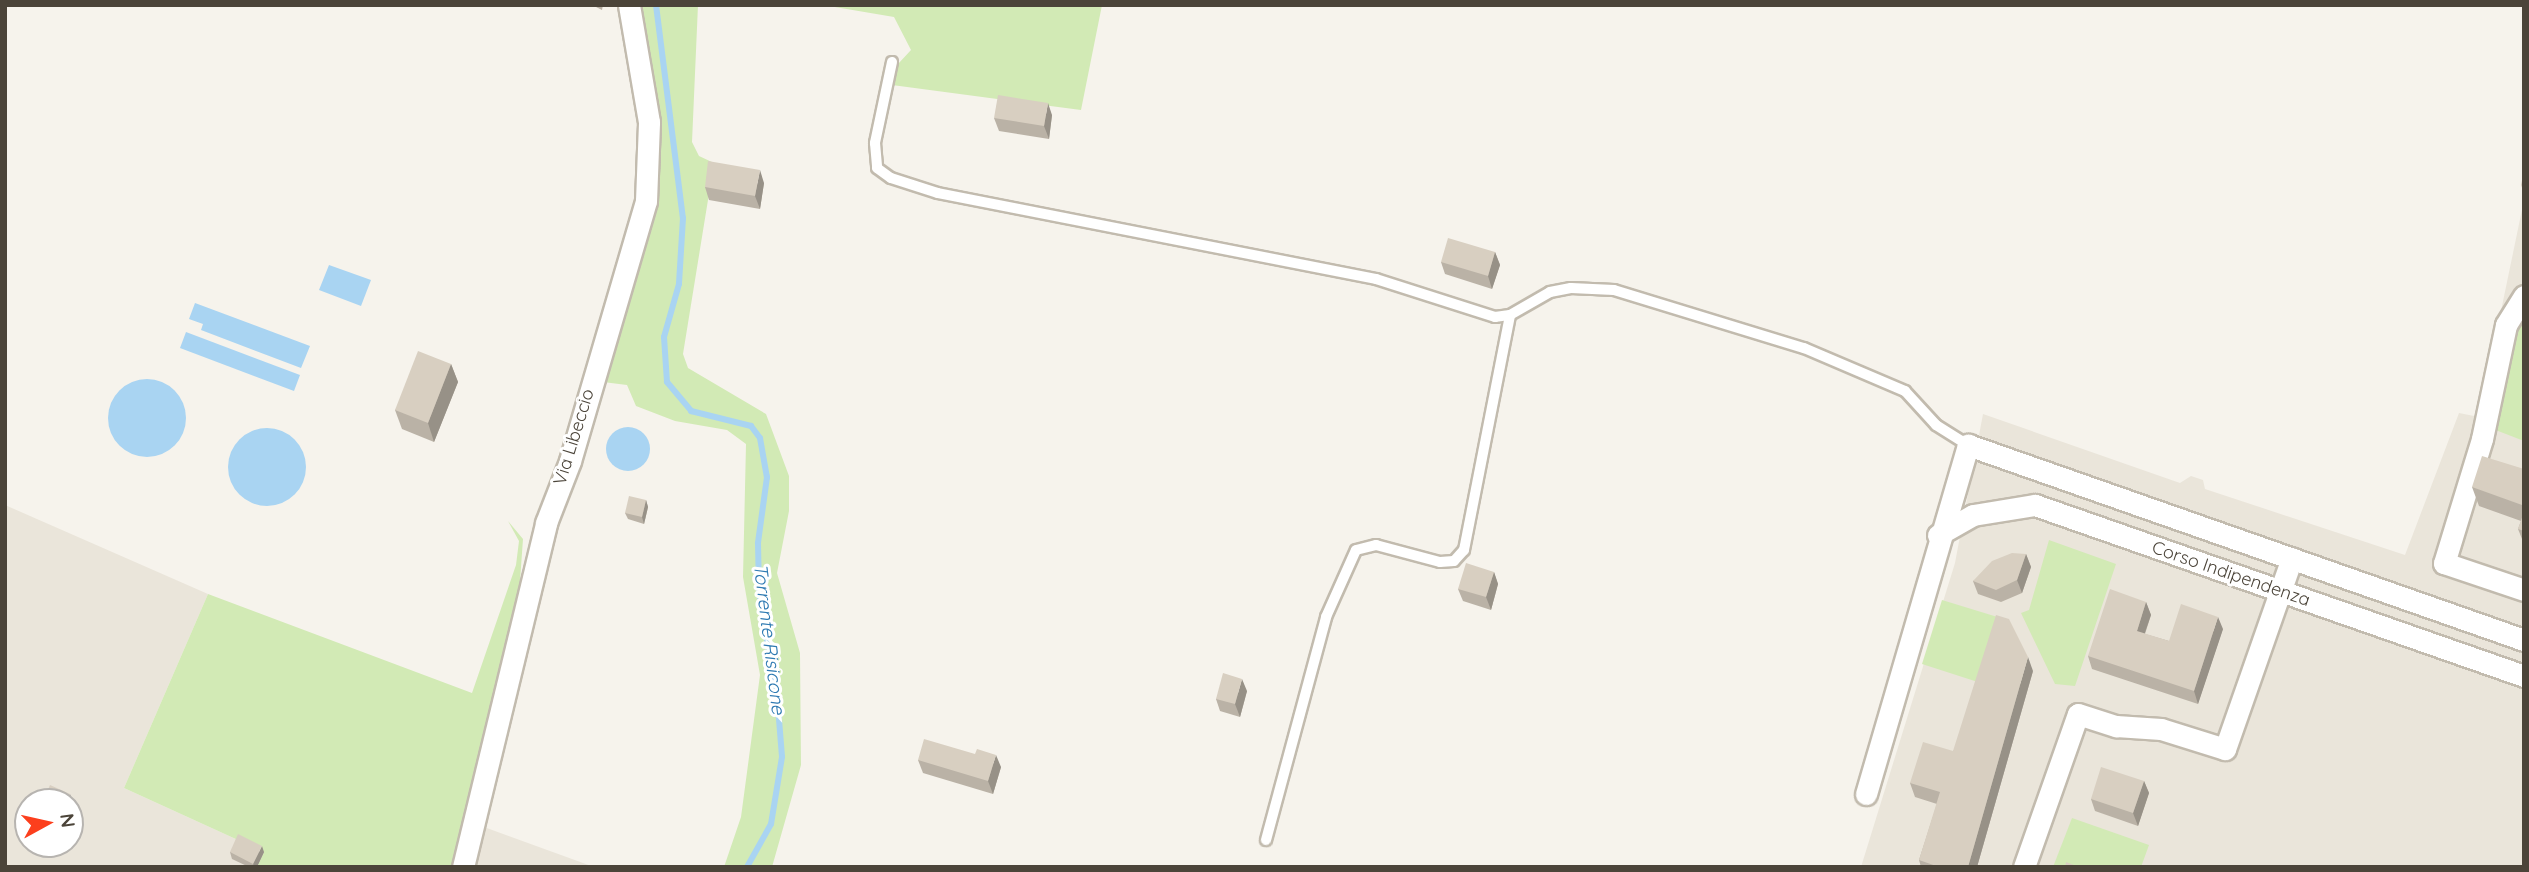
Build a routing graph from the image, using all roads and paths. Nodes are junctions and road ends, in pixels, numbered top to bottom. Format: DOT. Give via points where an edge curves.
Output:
graph roads {
  1 [pos="629,5"];
  2 [pos="892,62"];
  3 [pos="2524,296"];
  4 [pos="1510,315"];
  5 [pos="1968,445"];
  6 [pos="2107,491"];
  7 [pos="2094,525"];
  8 [pos="1938,535"];
  9 [pos="2292,558"];
  10 [pos="2524,590"];
  11 [pos="2280,591"];
  12 [pos="2524,639"];
  13 [pos="2524,676"];
  14 [pos="1866,794"];
  15 [pos="1266,840"];
  16 [pos="463,867"];
  17 [pos="2024,867"];
  1 -- 16 [label="street, Via Libeccio" via="649,122 646,201 570,461 546,523"];
  2 -- 4 [label="lane" via="875,143 877,168 891,177 938,192 1376,279 1495,317"];
  3 -- 10 [label="street" via="2507,325 2482,439 2444,563"];
  4 -- 5 [label="lane" via="1550,292 1614,290 1804,348 1905,391 1936,425"];
  4 -- 15 [label="lane" via="1464,551 1454,561 1440,562 1376,545 1356,550 1326,617"];
  5 -- 6 [label="street, Corso Indipendenza"];
  5 -- 8 [label="street"];
  6 -- 7 [label="street"];
  6 -- 9 [label="street, Corso Indipendenza"];
  7 -- 8 [label="street, Corso Indipendenza" via="2035,505 1973,515"];
  7 -- 11 [label="street, Corso Indipendenza"];
  8 -- 14 [label="street"];
  9 -- 11 [label="street"];
  9 -- 12 [label="street, Corso Indipendenza"];
  11 -- 13 [label="street, Corso Indipendenza"];
  11 -- 17 [label="street" via="2225,750 2161,729 2116,726 2078,714"];
}
